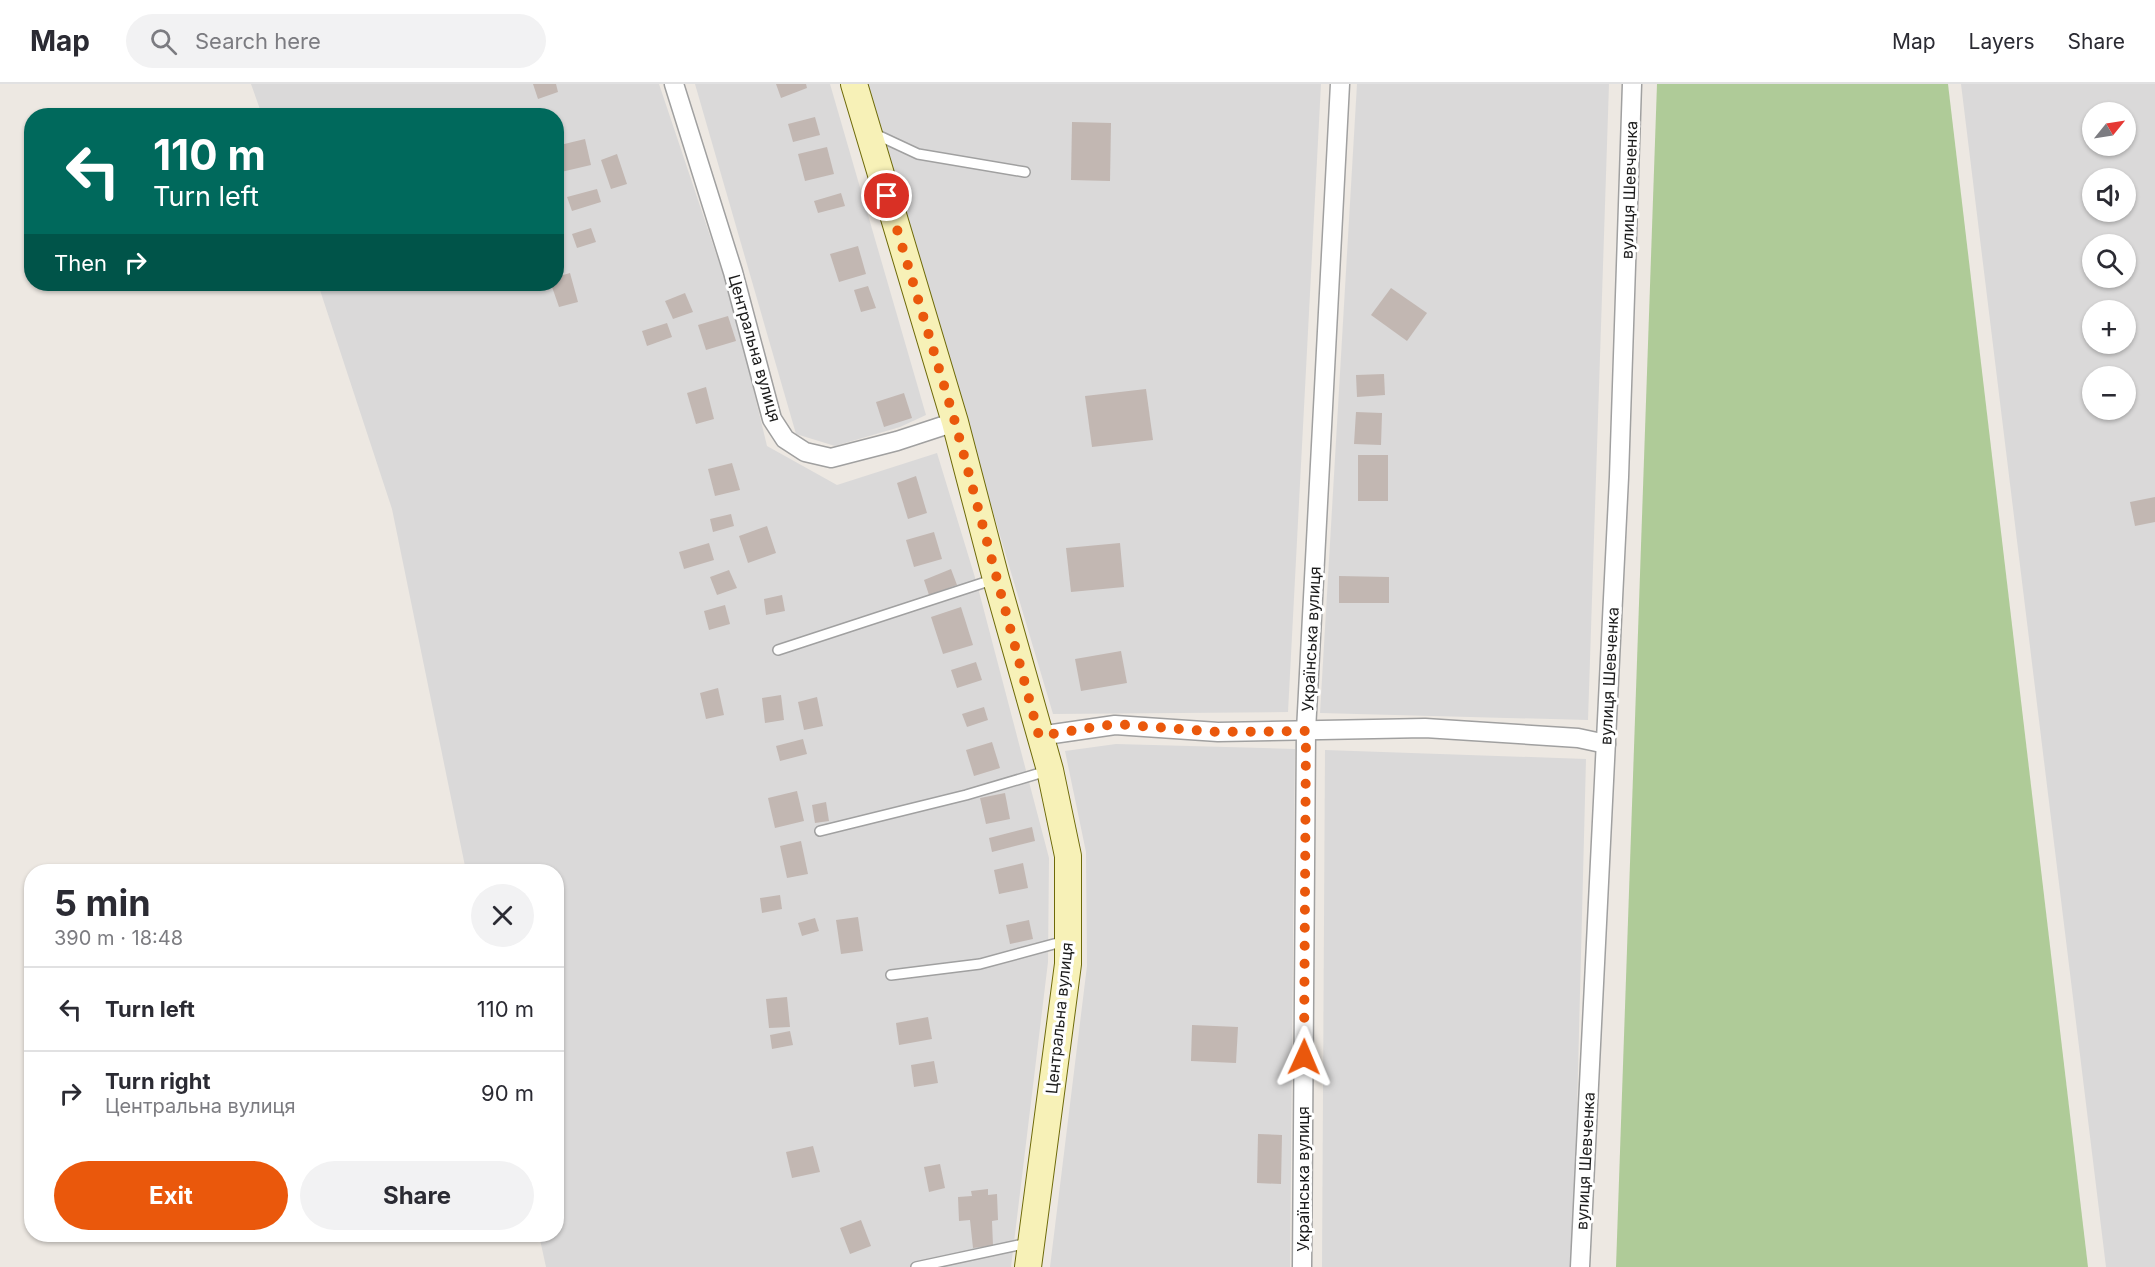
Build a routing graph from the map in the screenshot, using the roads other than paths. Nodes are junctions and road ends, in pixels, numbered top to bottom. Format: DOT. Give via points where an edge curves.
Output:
graph roads {
  1 [pos="674,84"];
  2 [pos="854,84"];
  3 [pos="1340,84"];
  4 [pos="1632,84"];
  5 [pos="868,131"];
  6 [pos="1026,172"];
  7 [pos="955,422"];
  8 [pos="996,579"];
  9 [pos="778,650"];
  10 [pos="1306,731"];
  11 [pos="1039,736"];
  12 [pos="1606,744"];
  13 [pos="1050,770"];
  14 [pos="820,831"];
  15 [pos="1068,940"];
  16 [pos="891,975"];
  17 [pos="1030,1255"];
  18 [pos="916,1267"];
  19 [pos="1302,1267"];
  20 [pos="1580,1267"];
  1 -- 7 [label="street, Центральна вулиця" via="733,272 772,418 785,439 804,452 831,458"];
  2 -- 5 [label="street, Центральна вулиця"];
  3 -- 10 [label="street, Українська вулиця"];
  4 -- 12 [label="street, вулиця Шевченка"];
  5 -- 6 [label="lane" via="918,154"];
  5 -- 7 [label="street, Центральна вулиця"];
  7 -- 8 [label="street, Центральна вулиця"];
  8 -- 9 [label="lane"];
  8 -- 11 [label="street, Центральна вулиця"];
  10 -- 11 [label="street" via="1218,732 1115,724"];
  10 -- 12 [label="street" via="1425,728 1578,738"];
  10 -- 19 [label="street, Українська вулиця"];
  11 -- 13 [label="street, Центральна вулиця"];
  12 -- 20 [label="street, вулиця Шевченка"];
  13 -- 14 [label="lane"];
  13 -- 15 [label="street, Центральна вулиця" via="1068,856"];
  15 -- 16 [label="lane" via="980,963"];
  15 -- 17 [label="street, Центральна вулиця"];
  17 -- 18 [label="lane"];
}
